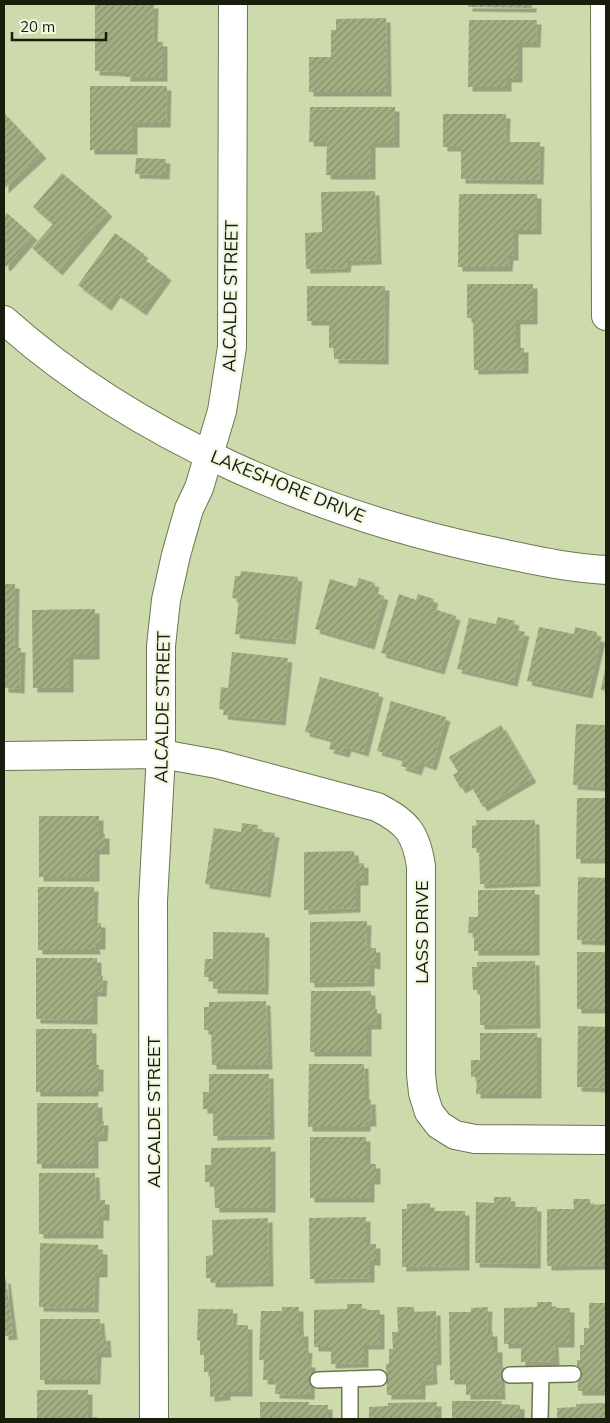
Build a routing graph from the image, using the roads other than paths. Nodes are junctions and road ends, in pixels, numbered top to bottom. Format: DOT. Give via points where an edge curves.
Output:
graph roads {
  1 [pos="233,4"];
  2 [pos="605,4"];
  3 [pos="606,316"];
  4 [pos="4,320"];
  5 [pos="210,455"];
  6 [pos="606,570"];
  7 [pos="161,754"];
  8 [pos="4,756"];
  9 [pos="606,1140"];
  10 [pos="540,1374"];
  11 [pos="572,1374"];
  12 [pos="510,1375"];
  13 [pos="379,1378"];
  14 [pos="350,1379"];
  15 [pos="318,1380"];
  16 [pos="154,1419"];
  17 [pos="350,1419"];
  18 [pos="540,1419"];
  1 -- 5 [label="street, ALCALDE STREET" via="232,347 225,398"];
  2 -- 3 [label="street"];
  4 -- 5 [label="street, LAKESHORE DRIVE" via="100,392"];
  5 -- 6 [label="street, LAKESHORE DRIVE" via="340,510 398,529 533,560"];
  5 -- 7 [label="street, ALCALDE STREET" via="184,528 166,600 161,646"];
  7 -- 8 [label="street, LASS DRIVE"];
  7 -- 9 [label="street, LASS DRIVE" via="217,764 377,807 408,827 418,844 421,866 421,1074 429,1112 447,1130 475,1139"];
  7 -- 16 [label="street, ALCALDE STREET" via="152,901"];
  10 -- 11 [label="lane"];
  10 -- 12 [label="lane"];
  10 -- 18 [label="lane"];
  13 -- 14 [label="lane"];
  14 -- 15 [label="lane"];
  14 -- 17 [label="lane"];
}
